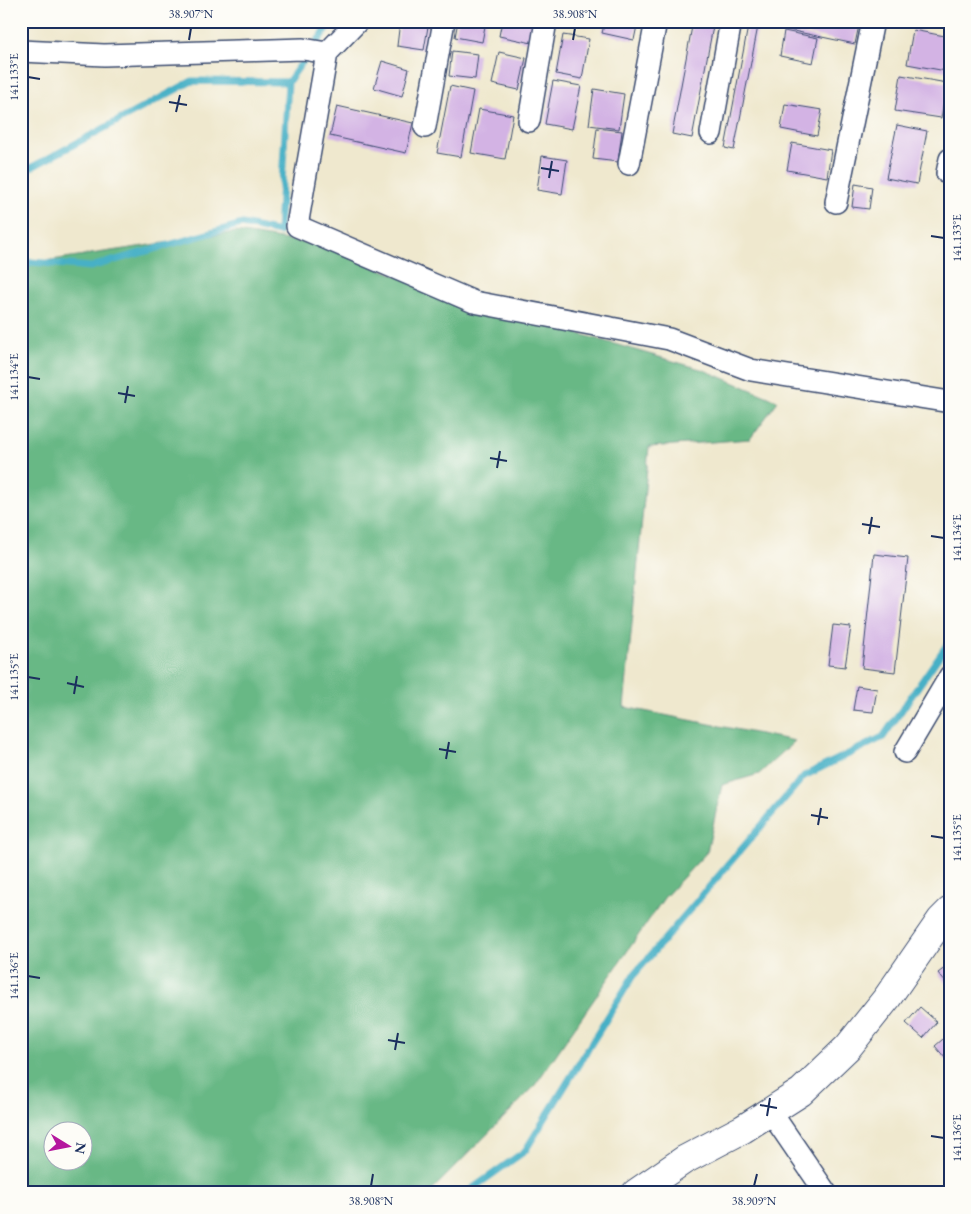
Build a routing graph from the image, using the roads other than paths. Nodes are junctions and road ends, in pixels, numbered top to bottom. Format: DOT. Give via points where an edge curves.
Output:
graph roads {
  1 [pos="358,21"];
  2 [pos="444,21"];
  3 [pos="546,21"];
  4 [pos="656,21"];
  5 [pos="731,21"];
  6 [pos="873,21"];
  7 [pos="21,51"];
  8 [pos="327,53"];
  9 [pos="529,121"];
  10 [pos="426,127"];
  11 [pos="711,133"];
  12 [pos="629,164"];
  13 [pos="836,202"];
  14 [pos="950,402"];
  15 [pos="950,676"];
  16 [pos="905,752"];
  17 [pos="950,911"];
  18 [pos="770,1111"];
  19 [pos="636,1193"];
  20 [pos="826,1193"];
  1 -- 8 [label="street"];
  2 -- 10 [label="street"];
  3 -- 9 [label="street"];
  4 -- 12 [label="street"];
  5 -- 11 [label="street"];
  6 -- 13 [label="street"];
  7 -- 8 [label="street" via="104,55 303,50"];
  8 -- 14 [label="street" via="297,226 474,302 669,339 751,370"];
  15 -- 16 [label="street"];
  17 -- 18 [label="street" via="848,1047 801,1092"];
  18 -- 19 [label="street" via="684,1160"];
  18 -- 20 [label="street"];
}
